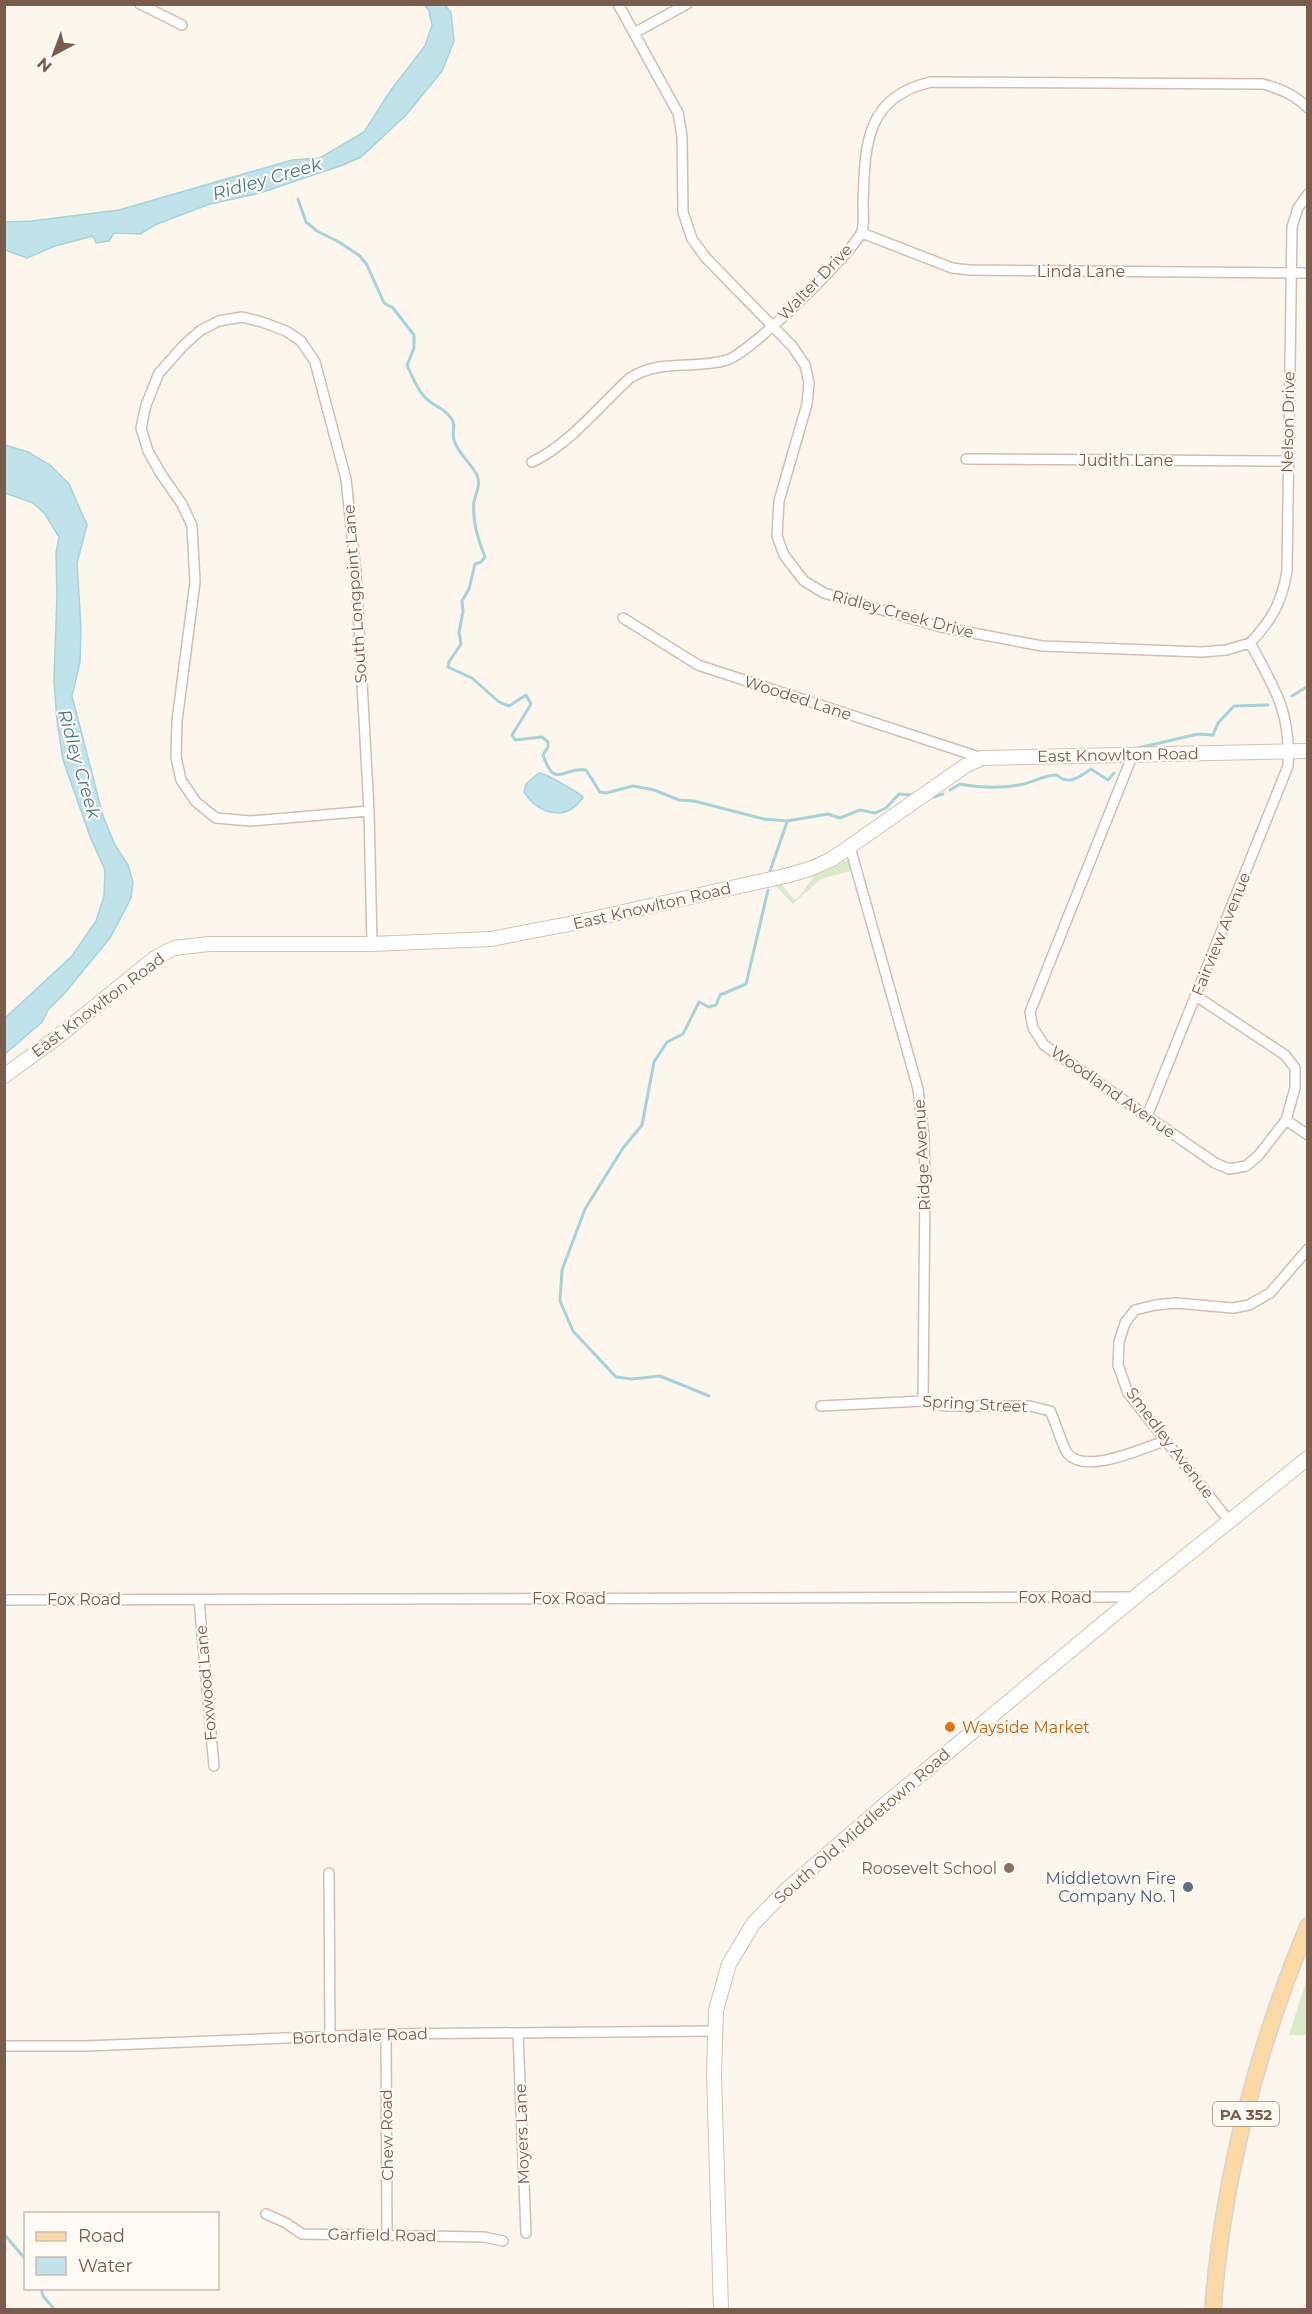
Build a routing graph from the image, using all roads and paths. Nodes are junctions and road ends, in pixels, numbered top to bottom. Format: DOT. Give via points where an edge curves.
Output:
graph roads {
  1 [pos="140,4"];
  2 [pos="618,4"];
  3 [pos="687,4"];
  4 [pos="182,26"];
  5 [pos="634,33"];
  6 [pos="1308,108"];
  7 [pos="1308,194"];
  8 [pos="862,233"];
  9 [pos="1292,273"];
  10 [pos="1308,273"];
  11 [pos="773,325"];
  12 [pos="966,459"];
  13 [pos="1287,461"];
  14 [pos="532,462"];
  15 [pos="623,618"];
  16 [pos="1250,643"];
  17 [pos="1289,751"];
  18 [pos="1308,751"];
  19 [pos="1133,754"];
  20 [pos="982,758"];
  21 [pos="369,811"];
  22 [pos="850,847"];
  23 [pos="372,944"];
  24 [pos="1196,996"];
  25 [pos="4,1076"];
  26 [pos="1147,1116"];
  27 [pos="1286,1120"];
  28 [pos="1308,1135"];
  29 [pos="1308,1249"];
  30 [pos="923,1401"];
  31 [pos="821,1406"];
  32 [pos="1165,1441"];
  33 [pos="1308,1458"];
  34 [pos="1229,1521"];
  35 [pos="1134,1597"];
  36 [pos="4,1599"];
  37 [pos="199,1600"];
  38 [pos="214,1766"];
  39 [pos="329,1873"];
  40 [pos="1308,1926"];
  41 [pos="715,2031"];
  42 [pos="386,2034"];
  43 [pos="518,2034"];
  44 [pos="330,2037"];
  45 [pos="4,2046"];
  46 [pos="266,2214"];
  47 [pos="526,2233"];
  48 [pos="387,2236"];
  49 [pos="503,2241"];
  50 [pos="721,2310"];
  51 [pos="1214,2310"];
  1 -- 4 [label="street"];
  2 -- 5 [label="street, Ridley Creek Drive"];
  3 -- 5 [label="street"];
  5 -- 11 [label="street, Ridley Creek Drive" via="678,113 683,212 692,239"];
  6 -- 8 [label="street, Walter Drive" via="1281,89 1263,84 930,82 892,99 877,116 865,161"];
  7 -- 9 [label="street, Nelson Drive" via="1292,226"];
  8 -- 9 [label="street, Linda Lane" via="952,268 969,270"];
  8 -- 11 [label="street, Walter Drive"];
  9 -- 10 [label="street, Linda Lane"];
  9 -- 13 [label="street, Nelson Drive"];
  11 -- 14 [label="street, Walter Drive" via="730,359 642,370 560,446"];
  11 -- 16 [label="street, Ridley Creek Drive" via="805,365 809,383 807,404 776,517 784,555 804,581 824,593 940,627 1042,646 1202,652"];
  12 -- 13 [label="street, Judith Lane"];
  13 -- 16 [label="street, Nelson Drive" via="1287,571 1283,593 1273,615"];
  15 -- 20 [label="street, Wooded Lane" via="698,665"];
  16 -- 17 [label="street" via="1279,696"];
  17 -- 18 [label="main road, East Knowlton Road"];
  17 -- 19 [label="main road, East Knowlton Road"];
  17 -- 24 [label="street, Fairview Avenue" via="1288,766"];
  19 -- 20 [label="main road, East Knowlton Road"];
  19 -- 26 [label="street, Woodland Avenue" via="1030,1012 1033,1028 1044,1045"];
  20 -- 22 [label="main road, East Knowlton Road"];
  21 -- 21 [label="street, South Longpoint Lane" via="250,821 216,818 196,802 181,780 176,757 177,721 195,582 192,526 148,452 141,428 159,373 201,330 219,321 242,317 286,331 301,341 315,362 346,479 356,573"];
  21 -- 23 [label="street, South Longpoint Lane"];
  22 -- 23 [label="main road, East Knowlton Road" via="804,871 574,924 491,939"];
  22 -- 30 [label="street, Ridge Avenue" via="918,1089 926,1185"];
  23 -- 25 [label="main road, East Knowlton Road" via="252,943 174,948 155,958"];
  24 -- 26 [label="street, Fairview Avenue"];
  24 -- 27 [label="street" via="1285,1055 1295,1068 1295,1088"];
  26 -- 27 [label="street, Woodland Avenue" via="1229,1169 1246,1166 1258,1156"];
  27 -- 28 [label="street"];
  29 -- 32 [label="street, Smedley Avenue" via="1270,1293 1249,1305 1155,1305 1135,1310 1125,1323 1118,1365 1128,1393"];
  30 -- 31 [label="street, Spring Street"];
  30 -- 32 [label="street, Spring Street" via="945,1406 1030,1406 1050,1411 1067,1454 1078,1460 1097,1463"];
  32 -- 34 [label="street, Smedley Avenue"];
  33 -- 34 [label="main road, South Old Middletown Road"];
  34 -- 35 [label="main road, South Old Middletown Road"];
  35 -- 37 [label="street, Fox Road"];
  35 -- 41 [label="main road, South Old Middletown Road" via="768,1907 753,1923 729,1964 716,2010"];
  36 -- 37 [label="street, Fox Road"];
  37 -- 38 [label="street, Foxwood Lane"];
  39 -- 44 [label="street"];
  40 -- 51 [label="main road, PA 352" via="1273,2018 1250,2095 1229,2193"];
  41 -- 43 [label="street, Bortondale Road"];
  41 -- 50 [label="main road, South Old Middletown Road"];
  42 -- 43 [label="street, Bortondale Road"];
  42 -- 44 [label="street, Bortondale Road"];
  42 -- 48 [label="street, Chew Road"];
  43 -- 47 [label="street, Moyers Lane"];
  44 -- 45 [label="street, Bortondale Road"];
  46 -- 48 [label="street, Garfield Road" via="302,2234"];
  48 -- 49 [label="street, Garfield Road" via="484,2236"];
}
